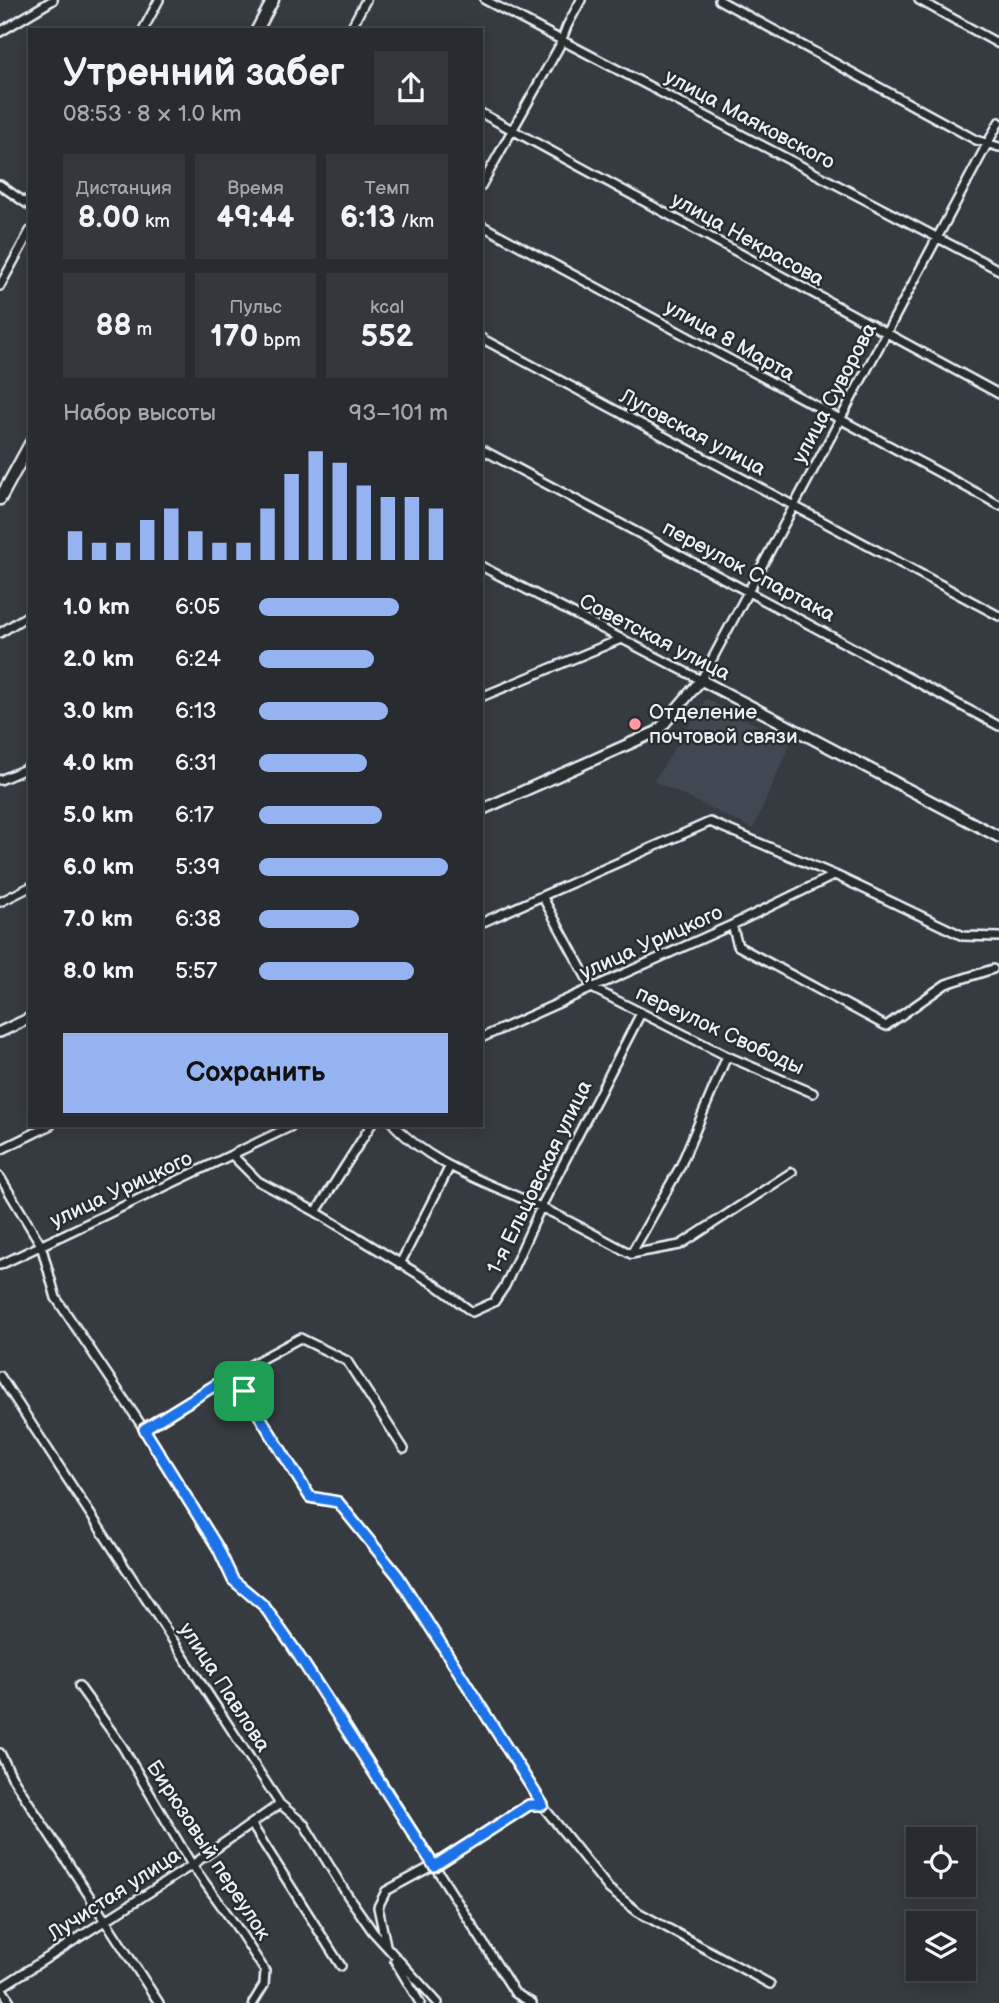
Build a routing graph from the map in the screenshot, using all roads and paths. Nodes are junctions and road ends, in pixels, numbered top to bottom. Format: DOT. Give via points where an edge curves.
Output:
graph roads {
  1 [pos="53,0"];
  2 [pos="159,0"];
  3 [pos="273,0"];
  4 [pos="366,0"];
  5 [pos="485,0"];
  6 [pos="581,0"];
  7 [pos="719,0"];
  8 [pos="919,0"];
  9 [pos="144,28"];
  10 [pos="258,28"];
  11 [pos="351,28"];
  12 [pos="0,32"];
  13 [pos="562,41"];
  14 [pos="999,44"];
  15 [pos="483,114"];
  16 [pos="999,122"];
  17 [pos="512,129"];
  18 [pos="988,143"];
  19 [pos="999,147"];
  20 [pos="483,183"];
  21 [pos="0,185"];
  22 [pos="28,205"];
  23 [pos="483,226"];
  24 [pos="28,235"];
  25 [pos="937,236"];
  26 [pos="999,270"];
  27 [pos="0,286"];
  28 [pos="885,334"];
  29 [pos="483,339"];
  30 [pos="999,394"];
  31 [pos="839,420"];
  32 [pos="28,448"];
  33 [pos="483,450"];
  34 [pos="0,499"];
  35 [pos="999,505"];
  36 [pos="794,506"];
  37 [pos="483,567"];
  38 [pos="492,572"];
  39 [pos="483,576"];
  40 [pos="748,591"];
  41 [pos="28,615"];
  42 [pos="999,616"];
  43 [pos="0,632"];
  44 [pos="621,639"];
  45 [pos="701,680"];
  46 [pos="483,696"];
  47 [pos="999,726"];
  48 [pos="28,769"];
  49 [pos="0,780"];
  50 [pos="483,809"];
  51 [pos="999,837"];
  52 [pos="835,875"];
  53 [pos="28,888"];
  54 [pos="542,896"];
  55 [pos="0,902"];
  56 [pos="483,922"];
  57 [pos="732,925"];
  58 [pos="999,937"];
  59 [pos="993,969"];
  60 [pos="592,988"];
  61 [pos="641,1013"];
  62 [pos="28,1019"];
  63 [pos="0,1032"];
  64 [pos="483,1037"];
  65 [pos="727,1056"];
  66 [pos="813,1093"];
  67 [pos="47,1127"];
  68 [pos="290,1127"];
  69 [pos="371,1127"];
  70 [pos="396,1127"];
  71 [pos="0,1150"];
  72 [pos="232,1155"];
  73 [pos="450,1166"];
  74 [pos="792,1172"];
  75 [pos="0,1177"];
  76 [pos="541,1207"];
  77 [pos="316,1212"];
  78 [pos="41,1245"];
  79 [pos="631,1254"];
  80 [pos="400,1264"];
  81 [pos="0,1265"];
  82 [pos="0,1376"];
  83 [pos="230,1376"];
  84 [pos="144,1429"];
  85 [pos="404,1449"];
  86 [pos="79,1686"];
  87 [pos="0,1753"];
  88 [pos="281,1804"];
  89 [pos="543,1805"];
  90 [pos="252,1825"];
  91 [pos="192,1866"];
  92 [pos="434,1866"];
  93 [pos="105,1921"];
  94 [pos="386,1947"];
  95 [pos="341,1966"];
  96 [pos="770,1984"];
  97 [pos="0,1987"];
  98 [pos="11,2003"];
  99 [pos="159,2003"];
  100 [pos="253,2003"];
  101 [pos="420,2003"];
  102 [pos="438,2003"];
  103 [pos="532,2003"];
  1 -- 12 [label="street"];
  2 -- 9 [label="street"];
  3 -- 10 [label="main road"];
  4 -- 11 [label="street"];
  5 -- 13 [label="street, улица Маяковского"];
  6 -- 13 [label="street"];
  7 -- 18 [label="street"];
  8 -- 14 [label="street"];
  13 -- 17 [label="street"];
  13 -- 25 [label="street, улица Маяковского"];
  15 -- 17 [label="street, улица Некрасова"];
  16 -- 18 [label="street, улица Суворова"];
  17 -- 20 [label="street"];
  17 -- 28 [label="street, улица Некрасова"];
  18 -- 19 [label="street"];
  18 -- 25 [label="street, улица Суворова"];
  21 -- 22 [label="street"];
  23 -- 31 [label="street, улица 8 Марта"];
  24 -- 27 [label="street"];
  25 -- 26 [label="street, улица Маяковского"];
  25 -- 28 [label="street, улица Суворова"];
  28 -- 30 [label="street, улица Некрасова"];
  28 -- 31 [label="street, улица Суворова"];
  29 -- 36 [label="street, Луговская улица"];
  31 -- 35 [label="street, улица 8 Марта"];
  31 -- 36 [label="street, улица Суворова"];
  32 -- 34 [label="main road"];
  33 -- 40 [label="street, переулок Спартака"];
  36 -- 40 [label="street, улица Суворова"];
  36 -- 42 [label="street, Луговская улица"];
  37 -- 38 [label="street, Советская улица"];
  38 -- 39 [label="street"];
  38 -- 44 [label="street, Советская улица"];
  40 -- 45 [label="street, улица Суворова"];
  40 -- 47 [label="street, переулок Спартака"];
  41 -- 43 [label="street"];
  44 -- 45 [label="street, Советская улица"];
  44 -- 46 [label="street"];
  45 -- 50 [label="street" via="658,731"];
  45 -- 51 [label="street, Советская улица"];
  48 -- 49 [label="street"];
  52 -- 54 [label="street" via="710,822"];
  52 -- 57 [label="street, улица Урицкого"];
  52 -- 58 [label="street" via="963,936"];
  53 -- 55 [label="street"];
  54 -- 56 [label="street"];
  54 -- 60 [label="street"];
  57 -- 59 [label="street" via="738,946 886,1026 946,984"];
  57 -- 60 [label="street, улица Урицкого"];
  60 -- 61 [label="street, переулок Свободы"];
  60 -- 64 [label="street, улица Урицкого"];
  61 -- 65 [label="street, переулок Свободы"];
  61 -- 76 [label="street, 1-я Ельцовская улица"];
  62 -- 63 [label="street"];
  65 -- 66 [label="street, переулок Свободы"];
  65 -- 79 [label="street" via="680,1167"];
  67 -- 71 [label="street"];
  68 -- 72 [label="street, улица Урицкого"];
  69 -- 77 [label="street"];
  70 -- 73 [label="street" via="411,1143"];
  72 -- 77 [label="street, 1-я Ельцовская улица" via="258,1181"];
  72 -- 78 [label="street, улица Урицкого"];
  73 -- 76 [label="street"];
  73 -- 80 [label="street"];
  74 -- 79 [label="street" via="680,1245"];
  75 -- 78 [label="street"];
  76 -- 79 [label="street"];
  76 -- 80 [label="street, 1-я Ельцовская улица" via="494,1302 471,1312"];
  77 -- 80 [label="street, 1-я Ельцовская улица"];
  78 -- 81 [label="street, улица Урицкого"];
  78 -- 84 [label="street" via="57,1298"];
  82 -- 88 [label="street, улица Павлова"];
  83 -- 84 [label="street"];
  83 -- 85 [label="street" via="300,1338 347,1361"];
  83 -- 89 [label="street" via="310,1497 338,1502 398,1576"];
  84 -- 92 [label="street" via="233,1580 264,1606 293,1647"];
  86 -- 91 [label="street, Бирюзовый переулок" via="122,1746"];
  87 -- 93 [label="street"];
  88 -- 90 [label="street, Лучистая улица"];
  88 -- 94 [label="street, улица Павлова" via="304,1824"];
  89 -- 92 [label="street" via="529,1805"];
  89 -- 96 [label="street" via="609,1889 638,1912"];
  90 -- 91 [label="street, Лучистая улица"];
  90 -- 95 [label="street"];
  91 -- 93 [label="street, Лучистая улица"];
  91 -- 100 [label="street, Бирюзовый переулок" via="265,1971 264,1985"];
  92 -- 94 [label="street" via="381,1898 378,1907"];
  92 -- 103 [label="street" via="515,1993"];
  93 -- 97 [label="street, Лучистая улица"];
  93 -- 99 [label="street"];
  94 -- 101 [label="street"];
  94 -- 102 [label="street, улица Павлова"];
  97 -- 98 [label="street"];
}
